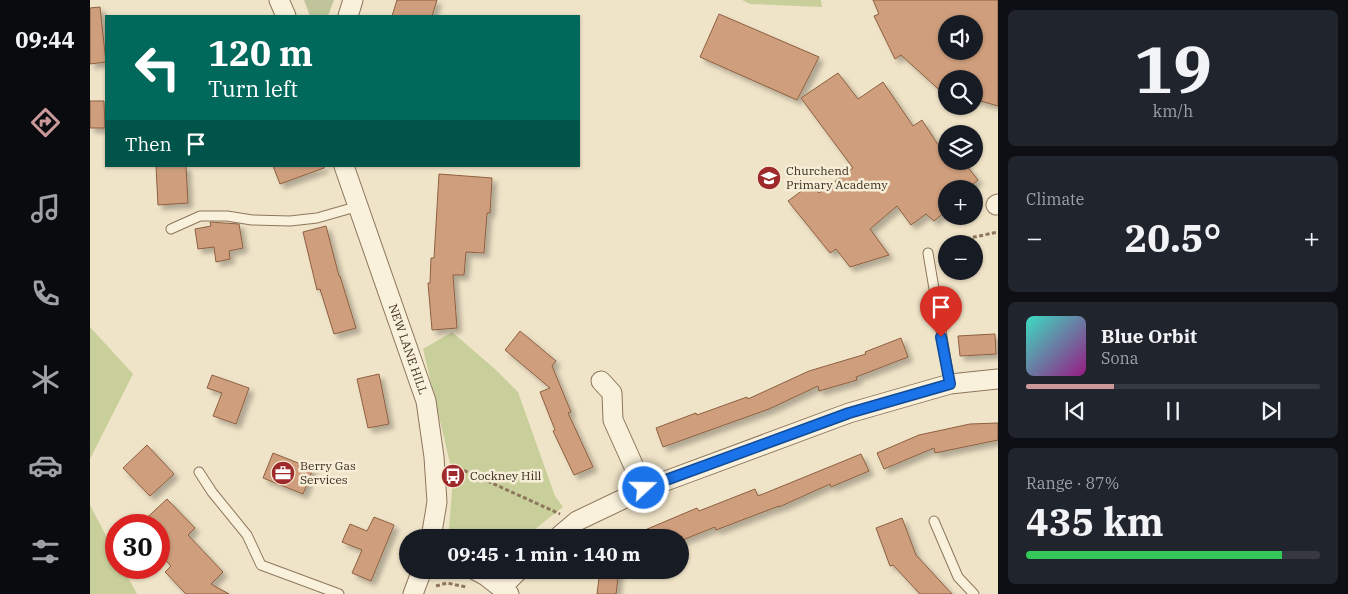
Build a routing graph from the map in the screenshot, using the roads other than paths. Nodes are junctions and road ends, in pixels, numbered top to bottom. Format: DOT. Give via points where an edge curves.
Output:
graph roads {
  1 [pos="279,0"];
  2 [pos="354,0"];
  3 [pos="286,15"];
  4 [pos="348,15"];
  5 [pos="344,167"];
  6 [pos="359,206"];
  7 [pos="171,228"];
  8 [pos="928,253"];
  9 [pos="998,379"];
  10 [pos="601,381"];
  11 [pos="950,384"];
  12 [pos="199,472"];
  13 [pos="644,488"];
  14 [pos="934,521"];
  15 [pos="432,529"];
  16 [pos="567,529"];
  17 [pos="419,579"];
  18 [pos="488,579"];
  19 [pos="513,579"];
  20 [pos="506,591"];
  21 [pos="339,594"];
  22 [pos="413,594"];
  23 [pos="974,594"];
  1 -- 3 [label="street"];
  2 -- 4 [label="street"];
  5 -- 6 [label="street, NEW LANE HILL"];
  6 -- 7 [label="lane" via="290,222 200,216"];
  6 -- 15 [label="street, NEW LANE HILL" via="426,401 437,502"];
  8 -- 11 [label="lane"];
  9 -- 11 [label="street"];
  10 -- 13 [label="street" via="612,393 613,420"];
  11 -- 13 [label="street" via="849,413"];
  12 -- 21 [label="lane" via="247,535 261,566"];
  13 -- 16 [label="street" via="576,521"];
  14 -- 23 [label="lane" via="958,577"];
  17 -- 22 [label="street"];
  18 -- 20 [label="street"];
  19 -- 20 [label="street"];
}
